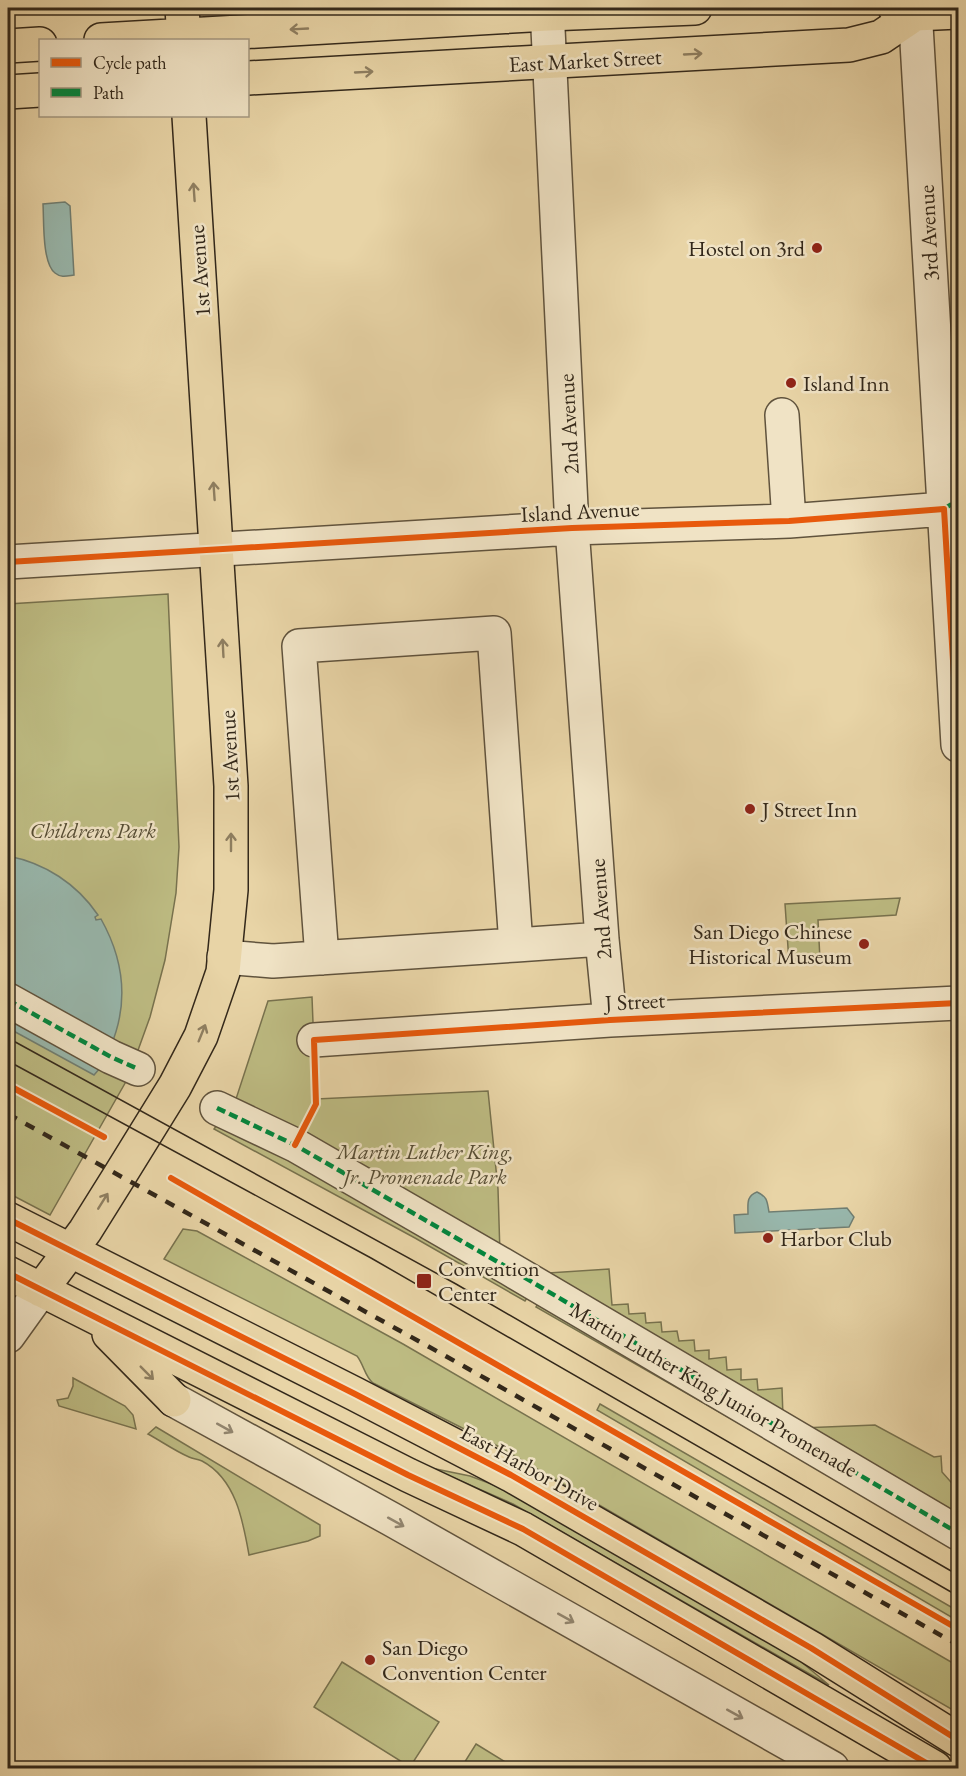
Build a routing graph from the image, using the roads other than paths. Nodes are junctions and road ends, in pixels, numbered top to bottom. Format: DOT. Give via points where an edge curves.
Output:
graph roads {
  1 [pos="695,8"];
  2 [pos="908,10"];
  3 [pos="547,11"];
  4 [pos="958,12"];
  5 [pos="413,15"];
  6 [pos="379,24"];
  7 [pos="184,28"];
  8 [pos="108,39"];
  9 [pos="39,44"];
  10 [pos="8,46"];
  11 [pos="551,61"];
  12 [pos="305,75"];
  13 [pos="249,78"];
  14 [pos="39,90"];
  15 [pos="8,92"];
  16 [pos="189,117"];
  17 [pos="782,416"];
  18 [pos="951,505"];
  19 [pos="789,520"];
  20 [pos="572,528"];
  21 [pos="218,549"];
  22 [pos="8,562"];
  23 [pos="956,655"];
  24 [pos="958,745"];
  25 [pos="602,939"];
  26 [pos="516,945"];
  27 [pos="224,957"];
  28 [pos="322,958"];
  29 [pos="8,1000"];
  30 [pos="958,1003"];
  31 [pos="609,1020"];
  32 [pos="314,1040"];
  33 [pos="124,1063"];
  34 [pos="217,1108"];
  35 [pos="8,1219"];
  36 [pos="71,1250"];
  37 [pos="8,1273"];
  38 [pos="41,1290"];
  39 [pos="83,1312"];
  40 [pos="8,1336"];
  41 [pos="174,1400"];
  42 [pos="958,1533"];
  43 [pos="958,1740"];
  44 [pos="832,1768"];
  45 [pos="935,1768"];
  1 -- 3 [label="main road, East Market Street"];
  2 -- 4 [label="main road"];
  11 -- 2 [label="main road, East Market Street, one-way" via="849,45 881,37"];
  2 -- 18 [label="street, 3rd Avenue"];
  3 -- 5 [label="main road, East Market Street"];
  3 -- 11 [label="street, 2nd Avenue"];
  5 -- 6 [label="main road, East Market Street"];
  6 -- 7 [label="main road, East Market Street, one-way"];
  6 -- 12 [label="main road" via="370,41 319,54"];
  7 -- 8 [label="main road, East Market Street"];
  9 -- 10 [label="main road"];
  12 -- 11 [label="main road, East Market Street, one-way"];
  11 -- 20 [label="street, 2nd Avenue"];
  12 -- 13 [label="main road, East Market Street"];
  14 -- 15 [label="main road"];
  21 -- 16 [label="main road, 1st Avenue, one-way"];
  17 -- 19 [label="street"];
  18 -- 19 [label="street, Island Avenue"];
  18 -- 23 [label="street, 3rd Avenue"];
  19 -- 20 [label="street, Island Avenue"];
  20 -- 21 [label="street, Island Avenue"];
  20 -- 25 [label="street, 2nd Avenue"];
  21 -- 22 [label="street, Island Avenue"];
  27 -- 21 [label="main road, 1st Avenue, one-way" via="231,890 231,786"];
  23 -- 24 [label="street, 3rd Avenue"];
  25 -- 26 [label="street"];
  25 -- 31 [label="street, 2nd Avenue"];
  26 -- 28 [label="street"];
  26 -- 28 [label="street" via="494,633 463,635 299,646"];
  27 -- 28 [label="street" via="273,961"];
  36 -- 27 [label="main road, 1st Avenue, one-way" via="175,1086 201,1036 223,972"];
  29 -- 33 [label="street"];
  30 -- 31 [label="street, J Street"];
  31 -- 32 [label="street, J Street"];
  34 -- 42 [label="street, Martin Luther King Junior Promenade" via="295,1145"];
  35 -- 36 [label="main road, East Harbor Drive"];
  36 -- 38 [label="main road, 1st Avenue"];
  36 -- 43 [label="main road, East Harbor Drive" via="511,1475 811,1648"];
  37 -- 38 [label="main road"];
  38 -- 39 [label="main road"];
  38 -- 40 [label="street, 1st Avenue"];
  39 -- 41 [label="main road, one-way"];
  39 -- 45 [label="main road" via="523,1529"];
  41 -- 44 [label="street, one-way"];
}
